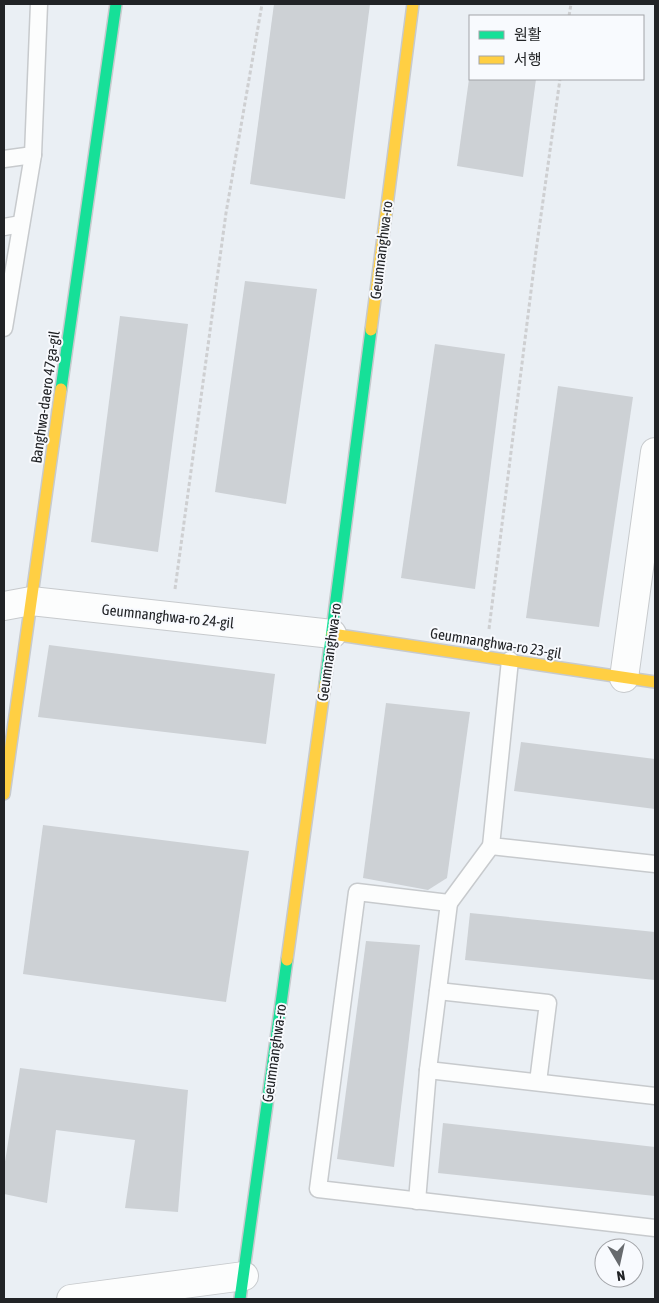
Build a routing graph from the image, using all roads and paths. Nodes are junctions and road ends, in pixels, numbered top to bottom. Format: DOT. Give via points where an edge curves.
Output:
graph roads {
  1 [pos="40,4"];
  2 [pos="116,4"];
  3 [pos="262,4"];
  4 [pos="413,4"];
  5 [pos="560,80"];
  6 [pos="33,155"];
  7 [pos="4,159"];
  8 [pos="21,224"];
  9 [pos="4,227"];
  10 [pos="4,328"];
  11 [pos="655,452"];
  12 [pos="31,602"];
  13 [pos="4,606"];
  14 [pos="172,617"];
  15 [pos="332,634"];
  16 [pos="486,656"];
  17 [pos="510,660"];
  18 [pos="624,678"];
  19 [pos="655,682"];
  20 [pos="4,794"];
  21 [pos="490,846"];
  22 [pos="655,864"];
  23 [pos="449,903"];
  24 [pos="438,991"];
  25 [pos="428,1070"];
  26 [pos="538,1082"];
  27 [pos="655,1096"];
  28 [pos="417,1201"];
  29 [pos="655,1228"];
  30 [pos="242,1288"];
  31 [pos="71,1299"];
  1 -- 6 [label="lane"];
  2 -- 12 [label="street, Banghwa-daero 47ga-gil"];
  3 -- 14 [label="path" via="226,212"];
  4 -- 15 [label="street, Geumnanghwa-ro"];
  5 -- 16 [label="path"];
  6 -- 7 [label="lane"];
  6 -- 8 [label="lane"];
  8 -- 9 [label="lane"];
  8 -- 10 [label="lane"];
  11 -- 18 [label="street"];
  12 -- 13 [label="street, Geumnanghwa-ro 24-gil"];
  12 -- 14 [label="street, Geumnanghwa-ro 24-gil"];
  12 -- 20 [label="street, Banghwa-daero 47ga-gil"];
  14 -- 15 [label="street, Geumnanghwa-ro 24-gil"];
  15 -- 16 [label="street, Geumnanghwa-ro 23-gil"];
  15 -- 30 [label="street, Geumnanghwa-ro"];
  16 -- 17 [label="street, Geumnanghwa-ro 23-gil"];
  17 -- 18 [label="street, Geumnanghwa-ro 23-gil"];
  17 -- 21 [label="lane"];
  18 -- 19 [label="street, Geumnanghwa-ro 23-gil"];
  21 -- 22 [label="lane"];
  21 -- 23 [label="lane"];
  23 -- 24 [label="lane"];
  23 -- 28 [label="lane" via="357,892 318,1189"];
  24 -- 25 [label="lane"];
  24 -- 26 [label="lane" via="548,1004"];
  25 -- 26 [label="lane"];
  25 -- 28 [label="lane"];
  26 -- 27 [label="lane"];
  28 -- 29 [label="lane"];
  30 -- 31 [label="street"];
}
